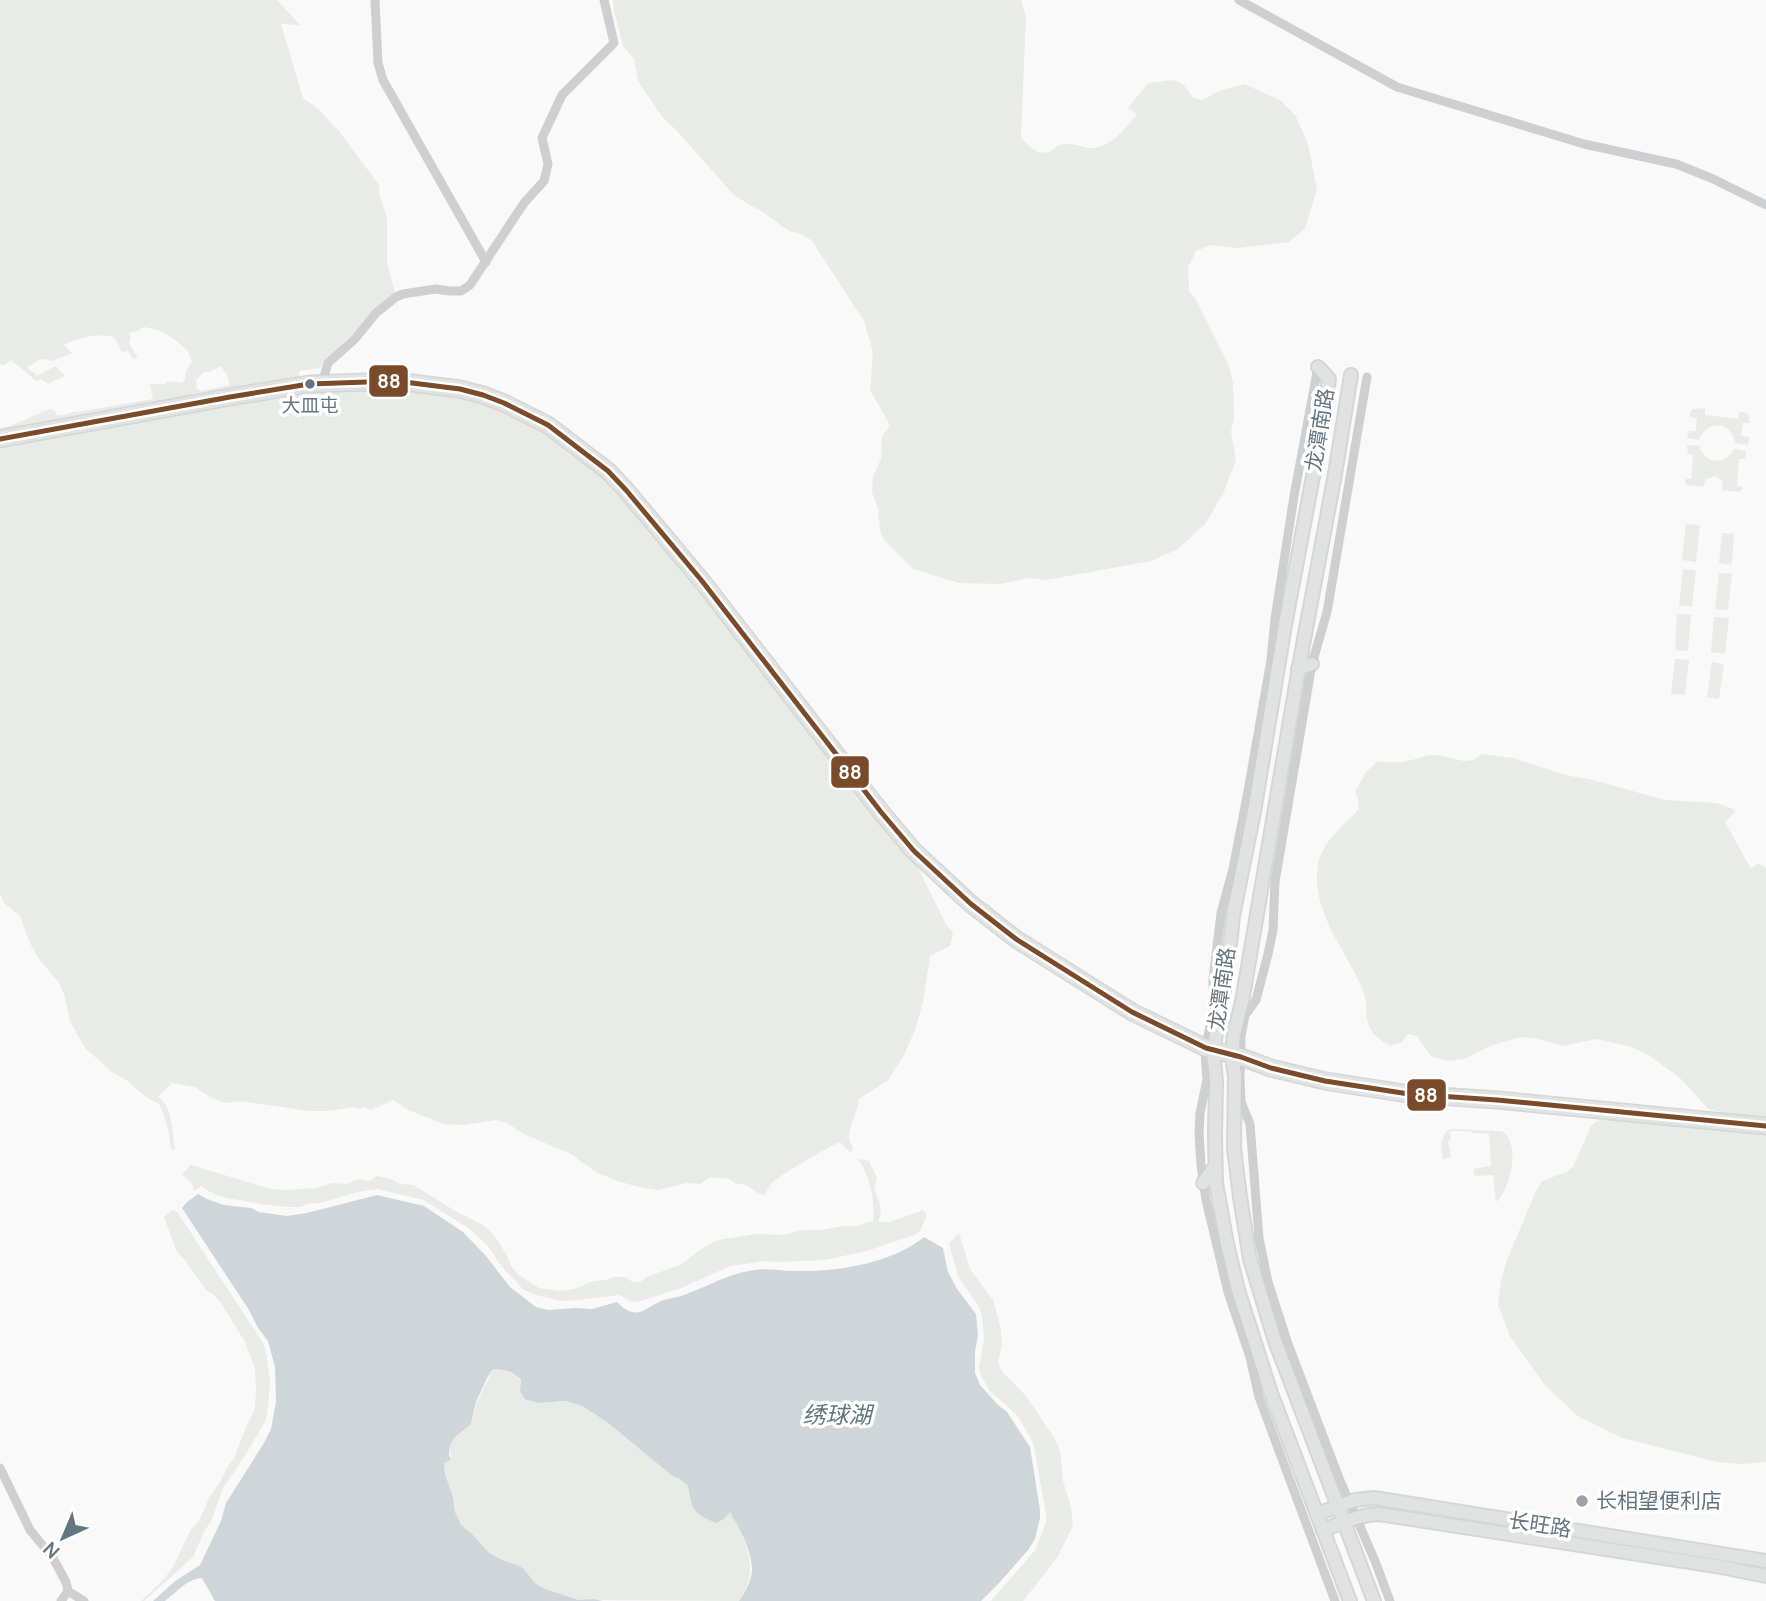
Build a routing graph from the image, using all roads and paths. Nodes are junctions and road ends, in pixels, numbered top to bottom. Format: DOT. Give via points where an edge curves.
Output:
graph roads {
  1 [pos="375,0"];
  2 [pos="604,0"];
  3 [pos="1238,0"];
  4 [pos="1766,205"];
  5 [pos="485,262"];
  6 [pos="1318,367"];
  7 [pos="1351,375"];
  8 [pos="1367,377"];
  9 [pos="322,383"];
  10 [pos="0,439"];
  11 [pos="1312,664"];
  12 [pos="1298,669"];
  13 [pos="1227,973"];
  14 [pos="1246,976"];
  15 [pos="1209,1049"];
  16 [pos="1237,1056"];
  17 [pos="1766,1126"];
  18 [pos="1215,1136"];
  19 [pos="1234,1136"];
  20 [pos="1215,1166"];
  21 [pos="1203,1183"];
  22 [pos="0,1468"];
  23 [pos="1343,1503"];
  24 [pos="1317,1514"];
  25 [pos="1350,1520"];
  26 [pos="1323,1531"];
  27 [pos="1766,1561"];
  28 [pos="1766,1576"];
  29 [pos="68,1591"];
  30 [pos="61,1601"];
  31 [pos="84,1601"];
  32 [pos="1335,1601"];
  33 [pos="1350,1601"];
  34 [pos="1374,1601"];
  35 [pos="1390,1601"];
  1 -- 5 [label="street" via="383,80"];
  2 -- 5 [label="street" via="614,43 562,95 542,138 548,164 544,181"];
  3 -- 4 [label="street" via="1397,88 1584,144 1676,164"];
  5 -- 9 [label="street" via="461,291 424,290 390,302 328,363"];
  6 -- 13 [label="main road, 龙潭南路" via="1329,379 1321,434 1233,916"];
  6 -- 15 [label="street" via="1248,791 1222,913"];
  7 -- 12 [label="main road, 龙潭南路"];
  8 -- 11 [label="street" via="1327,612"];
  9 -- 10 [label="highway"];
  9 -- 15 [label="highway" via="396,382 460,389 524,413 568,440 608,471 649,516 914,851 971,904 1040,956 1132,1012"];
  11 -- 12 [label="main road"];
  11 -- 16 [label="street" via="1275,882 1271,941 1256,1000 1245,1015"];
  12 -- 14 [label="main road, 龙潭南路"];
  13 -- 14 [label="main road"];
  13 -- 15 [label="main road, 龙潭南路"];
  14 -- 16 [label="main road, 龙潭南路" via="1234,1034"];
  15 -- 16 [label="highway"];
  15 -- 18 [label="main road, 龙潭南路" via="1216,1082"];
  15 -- 21 [label="street" via="1200,1112"];
  16 -- 17 [label="highway" via="1325,1082 1388,1091"];
  16 -- 19 [label="main road, 龙潭南路"];
  16 -- 23 [label="street" via="1241,1102 1250,1124 1259,1238 1268,1282"];
  18 -- 19 [label="main road"];
  18 -- 20 [label="main road, 龙潭南路"];
  19 -- 23 [label="main road, 龙潭南路" via="1256,1282 1275,1341"];
  20 -- 21 [label="main road"];
  20 -- 24 [label="main road, 龙潭南路" via="1238,1290"];
  21 -- 32 [label="street" via="1259,1397"];
  22 -- 29 [label="street" via="30,1530 53,1558"];
  23 -- 24 [label="main road, 长旺路"];
  23 -- 25 [label="main road, 龙潭南路"];
  23 -- 27 [label="main road, 长旺路" via="1374,1498"];
  24 -- 26 [label="main road, 龙潭南路"];
  25 -- 26 [label="main road, 长旺路"];
  25 -- 28 [label="main road, 长旺路" via="1369,1514 1396,1517"];
  25 -- 34 [label="main road, 龙潭南路"];
  25 -- 35 [label="street" via="1375,1562"];
  26 -- 33 [label="main road, 龙潭南路"];
  29 -- 30 [label="street"];
  29 -- 31 [label="street"];
}
